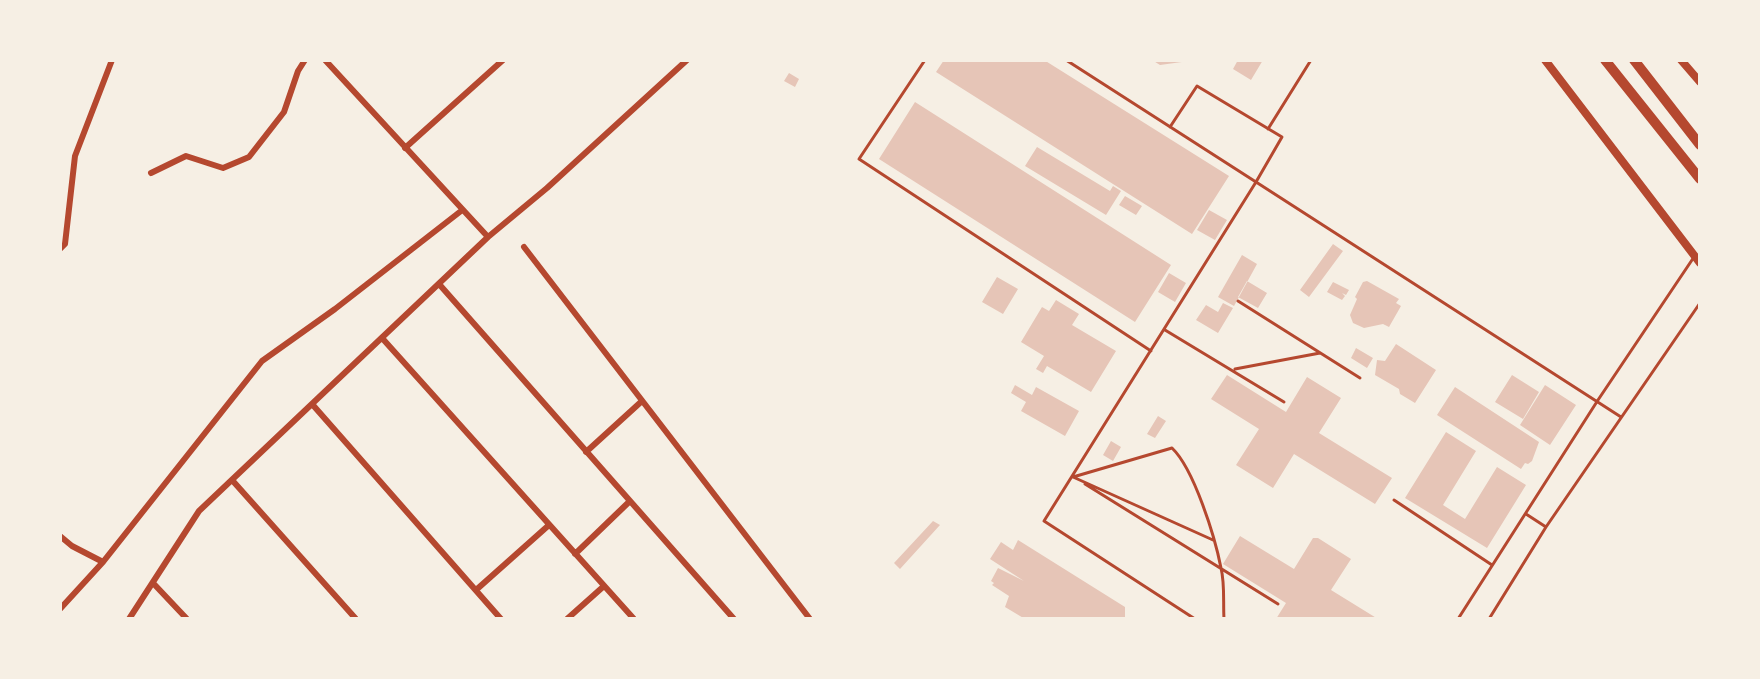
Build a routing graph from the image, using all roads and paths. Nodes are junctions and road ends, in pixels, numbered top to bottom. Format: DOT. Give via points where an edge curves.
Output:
graph roads {
  1 [pos="112,60"];
  2 [pos="305,60"];
  3 [pos="325,60"];
  4 [pos="687,60"];
  5 [pos="925,60"];
  6 [pos="1066,60"];
  7 [pos="1311,60"];
  8 [pos="1545,60"];
  9 [pos="1605,60"];
  10 [pos="1634,60"];
  11 [pos="1681,60"];
  12 [pos="500,61"];
  13 [pos="1700,82"];
  14 [pos="1170,127"];
  15 [pos="1268,129"];
  16 [pos="1700,145"];
  17 [pos="405,148"];
  18 [pos="151,172"];
  19 [pos="1700,179"];
  20 [pos="1256,182"];
  21 [pos="461,211"];
  22 [pos="488,237"];
  23 [pos="524,247"];
  24 [pos="60,249"];
  25 [pos="1697,259"];
  26 [pos="439,284"];
  27 [pos="1238,301"];
  28 [pos="1700,303"];
  29 [pos="1165,330"];
  30 [pos="382,338"];
  31 [pos="1151,351"];
  32 [pos="1322,352"];
  33 [pos="1233,370"];
  34 [pos="1360,378"];
  35 [pos="1598,400"];
  36 [pos="642,401"];
  37 [pos="1284,402"];
  38 [pos="312,404"];
  39 [pos="1621,417"];
  40 [pos="586,452"];
  41 [pos="1073,477"];
  42 [pos="232,480"];
  43 [pos="1394,500"];
  44 [pos="630,501"];
  45 [pos="1526,514"];
  46 [pos="549,525"];
  47 [pos="1546,526"];
  48 [pos="60,536"];
  49 [pos="1213,540"];
  50 [pos="575,554"];
  51 [pos="103,562"];
  52 [pos="1492,565"];
  53 [pos="1222,569"];
  54 [pos="153,583"];
  55 [pos="604,586"];
  56 [pos="476,590"];
  57 [pos="1278,604"];
  58 [pos="60,609"];
  59 [pos="129,619"];
  60 [pos="187,619"];
  61 [pos="356,619"];
  62 [pos="501,619"];
  63 [pos="567,619"];
  64 [pos="634,619"];
  65 [pos="734,619"];
  66 [pos="810,619"];
  67 [pos="1195,619"];
  68 [pos="1224,619"];
  69 [pos="1458,619"];
  70 [pos="1489,619"];
  1 -- 24 [label="street" via="75,156 65,244"];
  2 -- 18 [label="street" via="284,112 249,157 223,168 186,156"];
  3 -- 17 [label="street"];
  4 -- 22 [label="street"];
  5 -- 31 [label="lane" via="859,159"];
  6 -- 14 [label="lane"];
  7 -- 15 [label="lane"];
  8 -- 25 [label="main road"];
  9 -- 19 [label="highway"];
  10 -- 16 [label="highway"];
  11 -- 13 [label="main road"];
  12 -- 17 [label="street"];
  14 -- 15 [label="lane" via="1197,86"];
  14 -- 20 [label="lane"];
  15 -- 20 [label="lane" via="1282,137"];
  17 -- 21 [label="street"];
  20 -- 29 [label="lane"];
  20 -- 35 [label="lane"];
  21 -- 22 [label="street"];
  21 -- 51 [label="street" via="262,361"];
  22 -- 26 [label="street"];
  23 -- 36 [label="street"];
  25 -- 35 [label="lane"];
  26 -- 30 [label="street"];
  26 -- 40 [label="street"];
  27 -- 32 [label="lane"];
  28 -- 39 [label="lane"];
  29 -- 31 [label="lane"];
  29 -- 33 [label="lane"];
  30 -- 38 [label="street"];
  30 -- 46 [label="street"];
  31 -- 41 [label="lane"];
  32 -- 33 [label="lane"];
  32 -- 34 [label="lane"];
  33 -- 37 [label="lane"];
  35 -- 39 [label="lane"];
  35 -- 45 [label="lane"];
  36 -- 40 [label="street"];
  36 -- 66 [label="street"];
  38 -- 42 [label="street"];
  38 -- 56 [label="street"];
  39 -- 47 [label="lane"];
  40 -- 44 [label="street"];
  41 -- 49 [label="lane"];
  41 -- 49 [label="lane" via="1172,448 1184,459"];
  41 -- 53 [label="lane"];
  41 -- 67 [label="lane" via="1044,521"];
  42 -- 54 [label="street" via="199,511"];
  42 -- 61 [label="street"];
  43 -- 52 [label="lane"];
  44 -- 50 [label="street"];
  44 -- 65 [label="street"];
  45 -- 47 [label="lane"];
  45 -- 52 [label="lane"];
  46 -- 50 [label="street"];
  46 -- 56 [label="street"];
  47 -- 70 [label="lane"];
  48 -- 51 [label="street"];
  49 -- 53 [label="lane"];
  50 -- 55 [label="street"];
  51 -- 58 [label="street"];
  52 -- 69 [label="lane"];
  53 -- 57 [label="lane"];
  53 -- 68 [label="lane"];
  54 -- 59 [label="street"];
  54 -- 60 [label="street"];
  55 -- 63 [label="street"];
  55 -- 64 [label="street"];
  56 -- 62 [label="street"];
}
